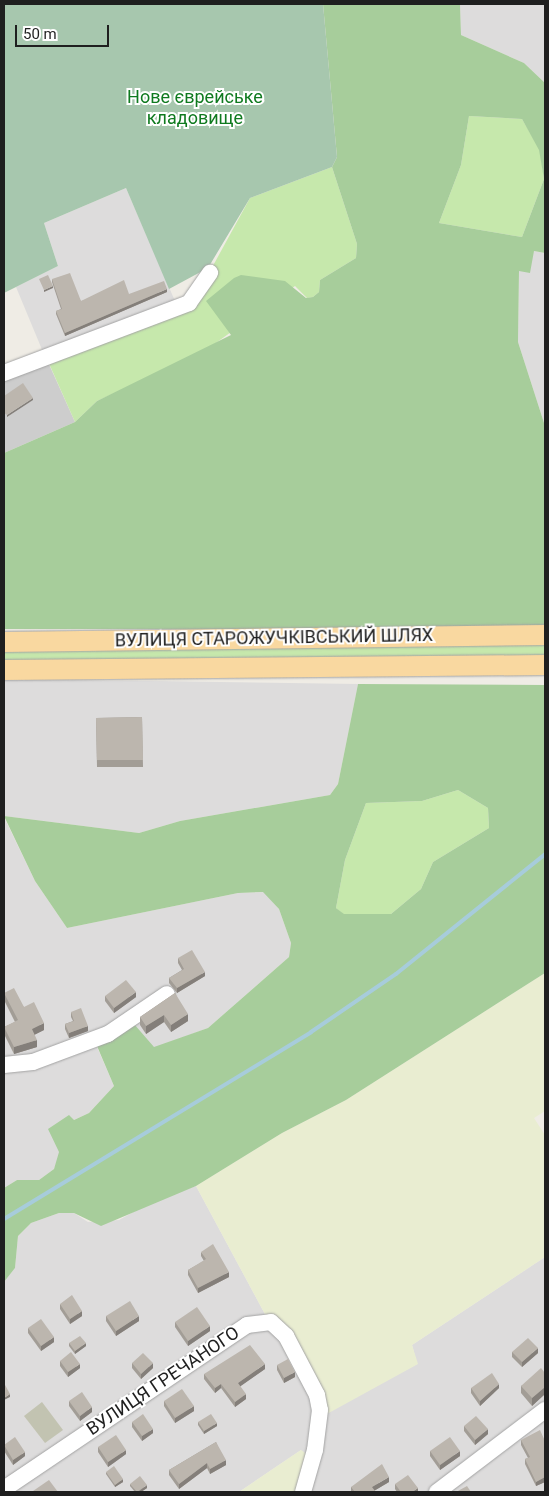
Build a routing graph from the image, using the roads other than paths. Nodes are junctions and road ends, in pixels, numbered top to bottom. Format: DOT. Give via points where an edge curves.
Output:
graph roads {
  1 [pos="210,272"];
  2 [pos="4,373"];
  3 [pos="545,636"];
  4 [pos="4,642"];
  5 [pos="545,665"];
  6 [pos="4,670"];
  7 [pos="167,994"];
  8 [pos="4,1065"];
  9 [pos="544,1414"];
  10 [pos="4,1488"];
  11 [pos="303,1492"];
  12 [pos="437,1492"];
  1 -- 2 [label="street" via="190,303"];
  3 -- 4 [label="main road, ВУЛИЦЯ СТАРОЖУЧКІВСЬКИЙ ШЛЯХ"];
  5 -- 6 [label="main road, ВУЛИЦЯ СТАРОЖУЧКІВСЬКИЙ ШЛЯХ"];
  7 -- 8 [label="street" via="108,1034 33,1062"];
  9 -- 12 [label="street"];
  10 -- 11 [label="street, ВУЛИЦЯ ГРЕЧАНОГО" via="247,1325 270,1322 286,1336 317,1395 320,1410 316,1444"];
}
